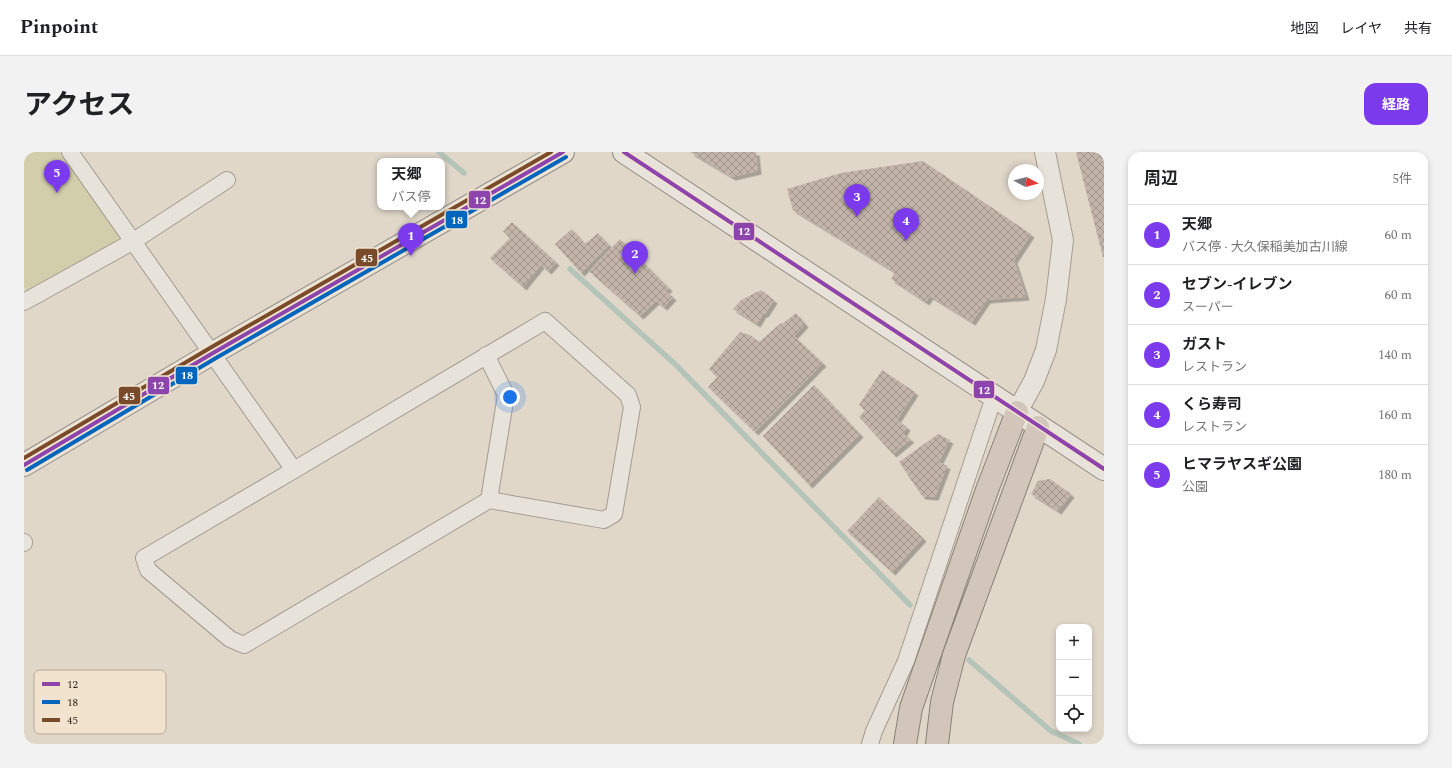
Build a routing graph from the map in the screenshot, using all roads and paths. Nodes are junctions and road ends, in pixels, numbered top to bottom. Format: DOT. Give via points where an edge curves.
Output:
graph roads {
  1 [pos="70,152"];
  2 [pos="563,152"];
  3 [pos="624,152"];
  4 [pos="1045,152"];
  5 [pos="227,180"];
  6 [pos="132,242"];
  7 [pos="24,302"];
  8 [pos="213,353"];
  9 [pos="486,355"];
  10 [pos="994,397"];
  11 [pos="1017,412"];
  12 [pos="1038,427"];
  13 [pos="24,465"];
  14 [pos="1104,469"];
  15 [pos="294,470"];
  16 [pos="489,500"];
  17 [pos="870,744"];
  18 [pos="904,744"];
  19 [pos="937,744"];
  1 -- 6 [label="street"];
  2 -- 8 [label="main road"];
  3 -- 10 [label="main road"];
  4 -- 11 [label="street" via="1063,240 1056,299 1046,350 1034,381"];
  5 -- 6 [label="street"];
  6 -- 7 [label="street"];
  6 -- 8 [label="street"];
  8 -- 13 [label="main road"];
  8 -- 15 [label="street"];
  9 -- 15 [label="street"];
  9 -- 16 [label="street" via="506,395"];
  9 -- 16 [label="street" via="545,321 628,395 632,407 614,514 604,520"];
  10 -- 11 [label="main road"];
  10 -- 17 [label="street" via="906,661"];
  11 -- 12 [label="main road"];
  11 -- 18 [label="highway" via="911,708"];
  12 -- 14 [label="main road"];
  12 -- 19 [label="highway" via="954,655 942,702"];
  15 -- 16 [label="street" via="144,558 148,570 230,639 244,645"];
}
